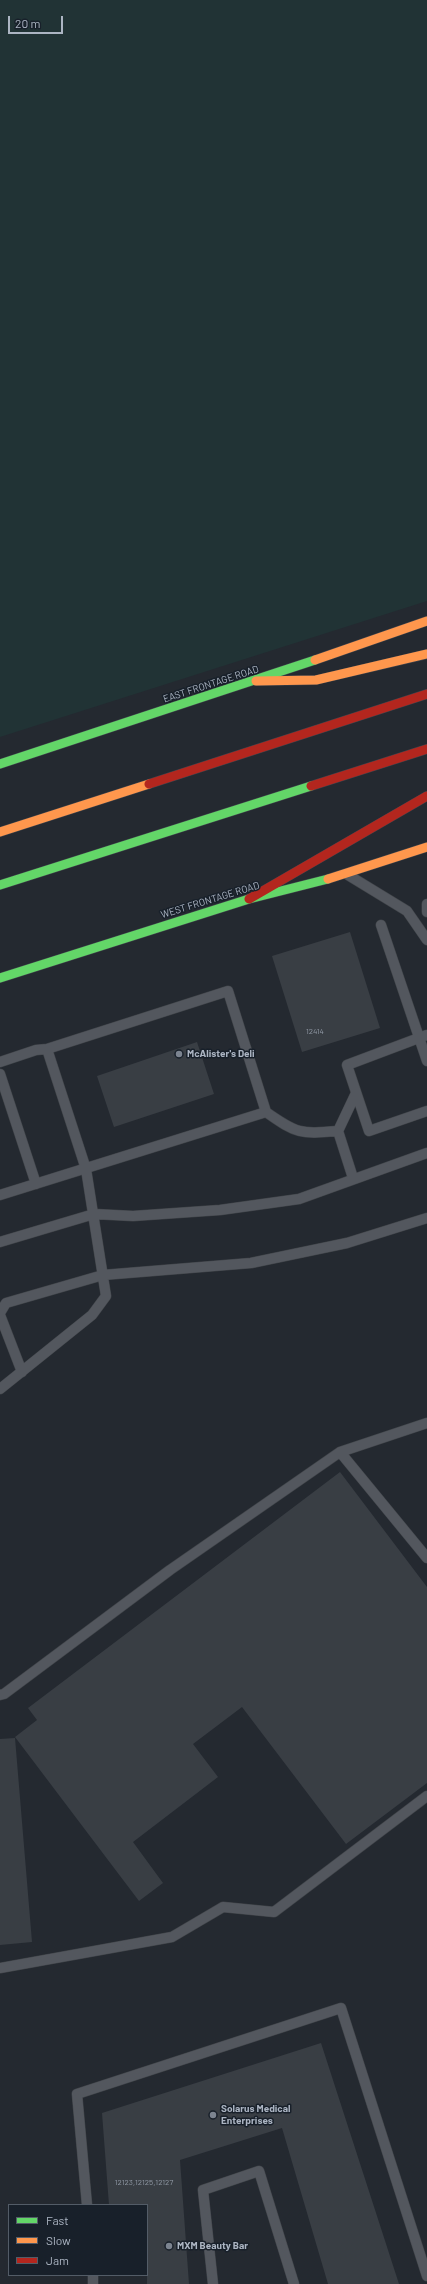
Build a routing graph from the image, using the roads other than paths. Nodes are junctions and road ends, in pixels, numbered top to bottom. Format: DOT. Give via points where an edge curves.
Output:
graph roads {
  1 [pos="427,621"];
  2 [pos="427,654"];
  3 [pos="256,681"];
  4 [pos="427,694"];
  5 [pos="427,749"];
  6 [pos="0,764"];
  7 [pos="427,796"];
  8 [pos="0,832"];
  9 [pos="427,847"];
  10 [pos="346,874"];
  11 [pos="0,885"];
  12 [pos="249,899"];
  13 [pos="427,904"];
  14 [pos="427,912"];
  15 [pos="381,925"];
  16 [pos="427,940"];
  17 [pos="0,978"];
  18 [pos="423,1036"];
  19 [pos="47,1049"];
  20 [pos="427,1061"];
  21 [pos="0,1062"];
  22 [pos="0,1074"];
  23 [pos="356,1093"];
  24 [pos="427,1111"];
  25 [pos="266,1112"];
  26 [pos="338,1131"];
  27 [pos="427,1153"];
  28 [pos="86,1169"];
  29 [pos="353,1178"];
  30 [pos="36,1184"];
  31 [pos="0,1195"];
  32 [pos="94,1214"];
  33 [pos="427,1218"];
  34 [pos="0,1242"];
  35 [pos="103,1275"];
  36 [pos="0,1314"];
  37 [pos="22,1372"];
  38 [pos="0,1389"];
  39 [pos="427,1422"];
  40 [pos="340,1452"];
  41 [pos="427,1558"];
  42 [pos="0,1695"];
  43 [pos="427,1796"];
  44 [pos="0,1968"];
  45 [pos="87,2204"];
  46 [pos="427,2276"];
  47 [pos="213,2284"];
  48 [pos="294,2284"];
  1 -- 3 [label="main road, EAST FRONTAGE ROAD"];
  2 -- 3 [label="main road" via="316,680"];
  3 -- 6 [label="main road, EAST FRONTAGE ROAD"];
  4 -- 8 [label="main road"];
  5 -- 11 [label="main road"];
  7 -- 12 [label="main road"];
  9 -- 10 [label="main road, WEST FRONTAGE ROAD"];
  10 -- 12 [label="main road, WEST FRONTAGE ROAD"];
  10 -- 16 [label="lane" via="407,911"];
  12 -- 17 [label="main road, WEST FRONTAGE ROAD"];
  13 -- 14 [label="lane"];
  15 -- 18 [label="lane"];
  18 -- 20 [label="lane"];
  18 -- 23 [label="lane" via="347,1065"];
  19 -- 21 [label="lane"];
  19 -- 25 [label="lane" via="228,991"];
  19 -- 28 [label="lane"];
  22 -- 30 [label="lane"];
  23 -- 24 [label="lane" via="369,1131"];
  23 -- 26 [label="lane"];
  25 -- 26 [label="lane" via="306,1134"];
  25 -- 28 [label="lane"];
  26 -- 29 [label="lane"];
  27 -- 29 [label="lane"];
  28 -- 30 [label="lane"];
  28 -- 32 [label="lane"];
  29 -- 32 [label="lane" via="300,1199 196,1212 133,1216"];
  30 -- 31 [label="lane"];
  32 -- 34 [label="lane"];
  32 -- 35 [label="lane"];
  33 -- 35 [label="lane" via="347,1243 251,1263"];
  35 -- 36 [label="lane" via="6,1303"];
  35 -- 37 [label="lane" via="106,1296 92,1314"];
  36 -- 37 [label="lane"];
  37 -- 38 [label="lane"];
  39 -- 40 [label="lane"];
  40 -- 41 [label="lane"];
  40 -- 42 [label="lane" via="170,1570"];
  43 -- 44 [label="lane" via="274,1912 223,1907 172,1937"];
  45 -- 46 [label="lane" via="77,2094 341,2008"];
  47 -- 48 [label="lane" via="202,2190 259,2171"];
}
